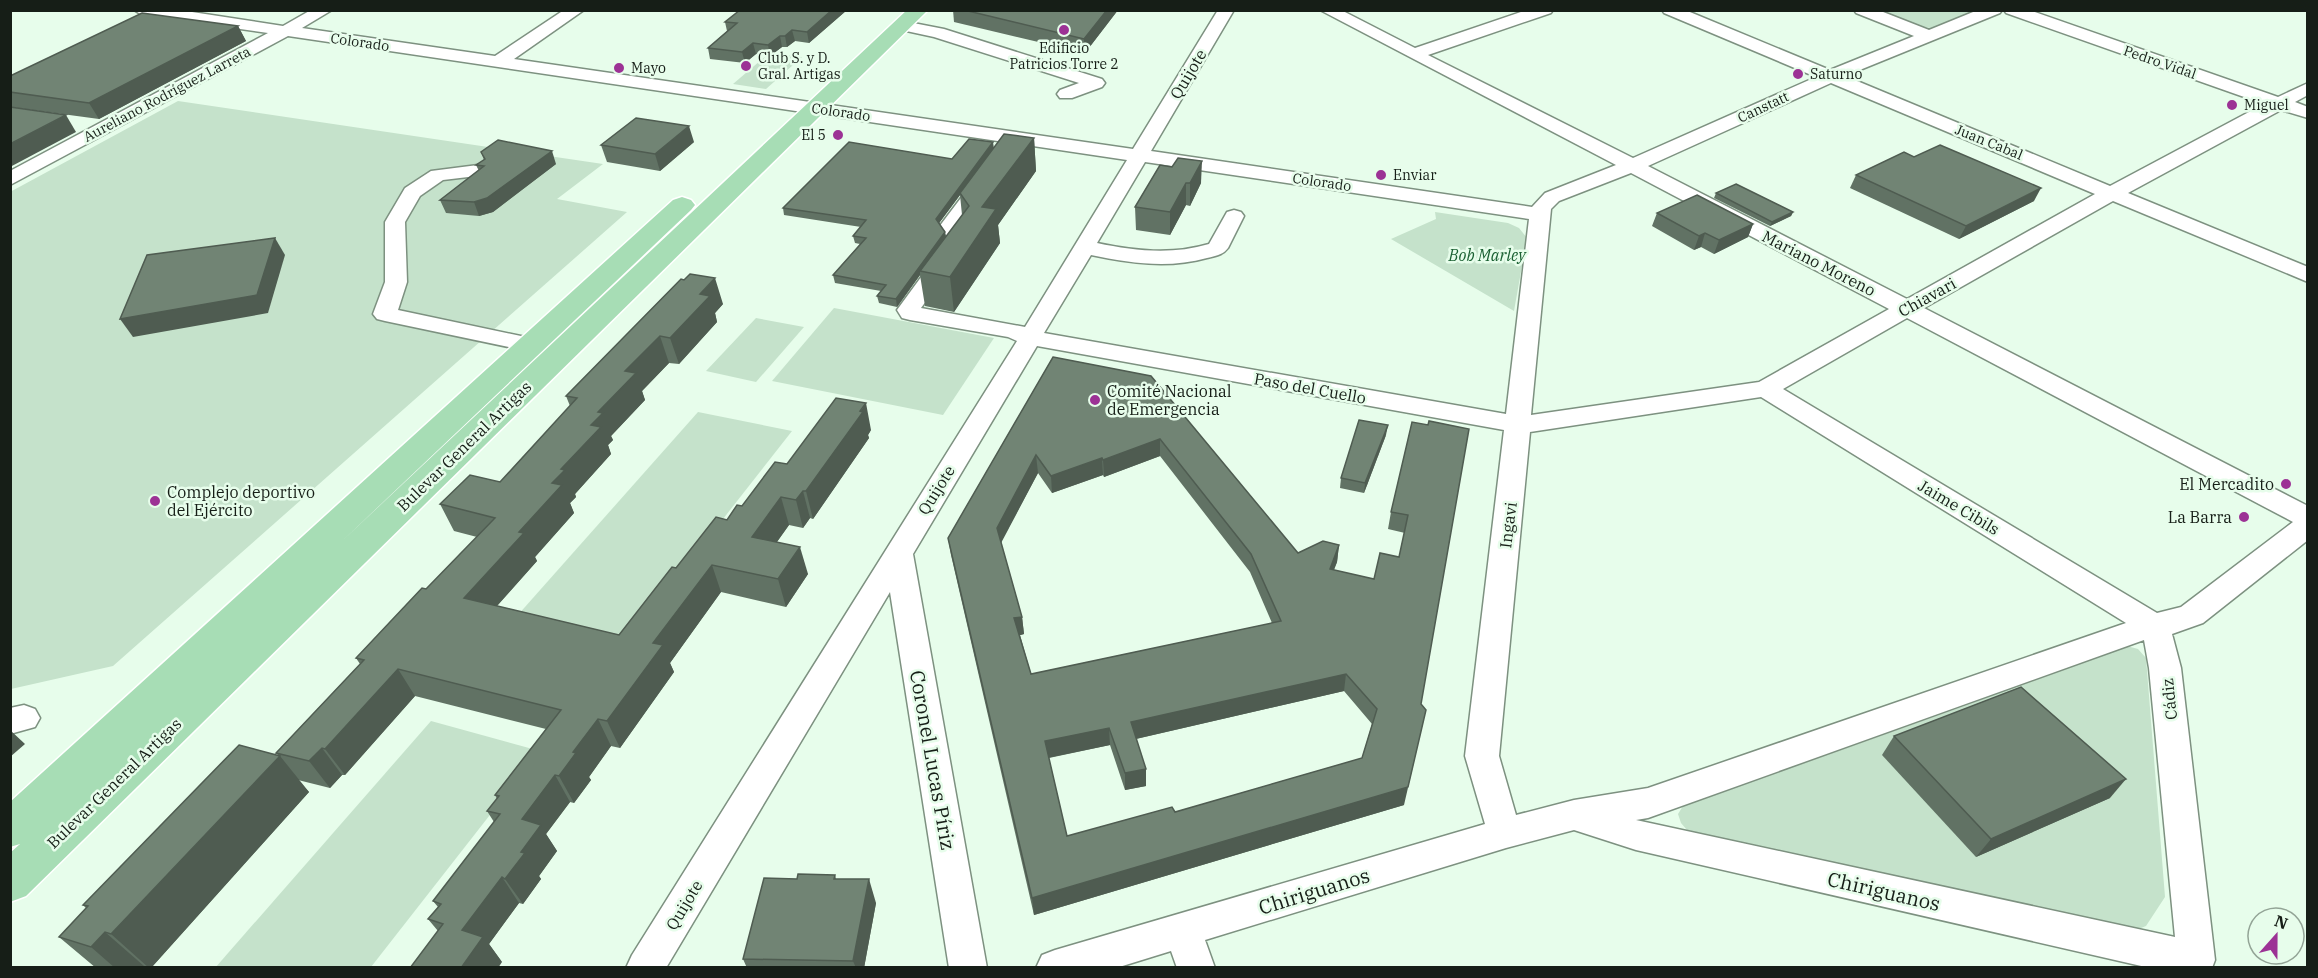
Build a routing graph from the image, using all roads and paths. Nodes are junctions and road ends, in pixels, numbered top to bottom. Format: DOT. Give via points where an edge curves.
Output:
graph roads {
  1 [pos="142,10"];
  2 [pos="324,10"];
  3 [pos="576,10"];
  4 [pos="919,10"];
  5 [pos="1226,10"];
  6 [pos="1328,10"];
  7 [pos="1545,10"];
  8 [pos="1670,10"];
  9 [pos="1862,10"];
  10 [pos="1994,10"];
  11 [pos="2012,10"];
  12 [pos="898,18"];
  13 [pos="286,31"];
  14 [pos="1928,36"];
  15 [pos="1413,54"];
  16 [pos="498,62"];
  17 [pos="1830,77"];
  18 [pos="2307,88"];
  19 [pos="1066,94"];
  20 [pos="2279,103"];
  21 [pos="803,107"];
  22 [pos="2307,113"];
  23 [pos="73,123"];
  24 [pos="104,128"];
  25 [pos="1015,138"];
  26 [pos="1140,156"];
  27 [pos="1633,166"];
  28 [pos="477,171"];
  29 [pos="10,179"];
  30 [pos="2112,193"];
  31 [pos="1540,214"];
  32 [pos="1234,216"];
  33 [pos="1085,247"];
  34 [pos="2307,275"];
  35 [pos="1907,309"];
  36 [pos="1030,338"];
  37 [pos="532,345"];
  38 [pos="1765,389"];
  39 [pos="1520,424"];
  40 [pos="2307,518"];
  41 [pos="2307,525"];
  42 [pos="898,552"];
  43 [pos="2153,625"];
  44 [pos="1574,815"];
  45 [pos="10,829"];
  46 [pos="1506,833"];
  47 [pos="10,882"];
  48 [pos="1183,930"];
  49 [pos="2200,964"];
  50 [pos="645,968"];
  51 [pos="968,968"];
  52 [pos="1054,968"];
  53 [pos="1196,968"];
  1 -- 13 [label="street, Colorado"];
  2 -- 13 [label="street, Aureliano Rodríguez Larreta"];
  3 -- 16 [label="street"];
  4 -- 12 [label="main road, Bulevar General Artigas"];
  5 -- 26 [label="street, Quijote"];
  6 -- 15 [label="street, Mariano Moreno"];
  7 -- 15 [label="street"];
  8 -- 17 [label="street, Juan Cabal"];
  9 -- 14 [label="street"];
  10 -- 14 [label="street, Canstatt"];
  11 -- 20 [label="street, Pedro Vidal"];
  12 -- 19 [label="street" via="1096,83"];
  12 -- 21 [label="main road, Bulevar General Artigas"];
  13 -- 16 [label="street, Colorado"];
  13 -- 24 [label="street, Aureliano Rodríguez Larreta"];
  14 -- 17 [label="street, Canstatt"];
  15 -- 27 [label="street, Mariano Moreno"];
  16 -- 21 [label="street, Colorado"];
  17 -- 27 [label="street, Canstatt"];
  17 -- 30 [label="street, Juan Cabal"];
  18 -- 20 [label="street, Chiavari"];
  20 -- 22 [label="street, Pedro Vidal"];
  20 -- 30 [label="street, Chiavari"];
  21 -- 25 [label="street, Colorado"];
  21 -- 37 [label="main road, Bulevar General Artigas"];
  21 -- 47 [label="main road, Bulevar General Artigas"];
  23 -- 24 [label="street"];
  24 -- 29 [label="street, Aureliano Rodríguez Larreta"];
  25 -- 26 [label="street, Colorado"];
  25 -- 36 [label="street, Paso del Cuello" via="950,226 960,239 908,310 1014,331"];
  26 -- 31 [label="street, Colorado"];
  26 -- 33 [label="street, Quijote"];
  27 -- 31 [label="street, Canstatt" via="1552,197"];
  27 -- 35 [label="street, Mariano Moreno"];
  28 -- 37 [label="street" via="438,175 412,192 395,222 396,282 385,314"];
  30 -- 34 [label="street, Juan Cabal"];
  30 -- 35 [label="street, Chiavari"];
  31 -- 39 [label="street, Ingavi"];
  32 -- 33 [label="street" via="1217,248 1197,255 1161,260"];
  33 -- 36 [label="street, Quijote"];
  35 -- 38 [label="street, Chiavari"];
  35 -- 40 [label="street, Mariano Moreno"];
  36 -- 39 [label="street, Paso del Cuello"];
  36 -- 42 [label="street, Quijote"];
  37 -- 45 [label="main road, Bulevar General Artigas"];
  38 -- 39 [label="street, Chiavari"];
  38 -- 43 [label="street, Jaime Cibils"];
  39 -- 46 [label="street, Ingavi" via="1482,756"];
  41 -- 43 [label="street" via="2192,615"];
  42 -- 50 [label="street, Quijote"];
  42 -- 51 [label="street, Coronel Lucas Píriz"];
  43 -- 44 [label="street, Chiriguanos" via="1648,803"];
  43 -- 49 [label="street, Cádiz" via="2165,668"];
  44 -- 46 [label="street, Chiriguanos"];
  44 -- 49 [label="street, Chiriguanos" via="1636,835"];
  46 -- 48 [label="street, Chiriguanos"];
  48 -- 52 [label="street, Chiriguanos"];
  48 -- 53 [label="street"];
}
